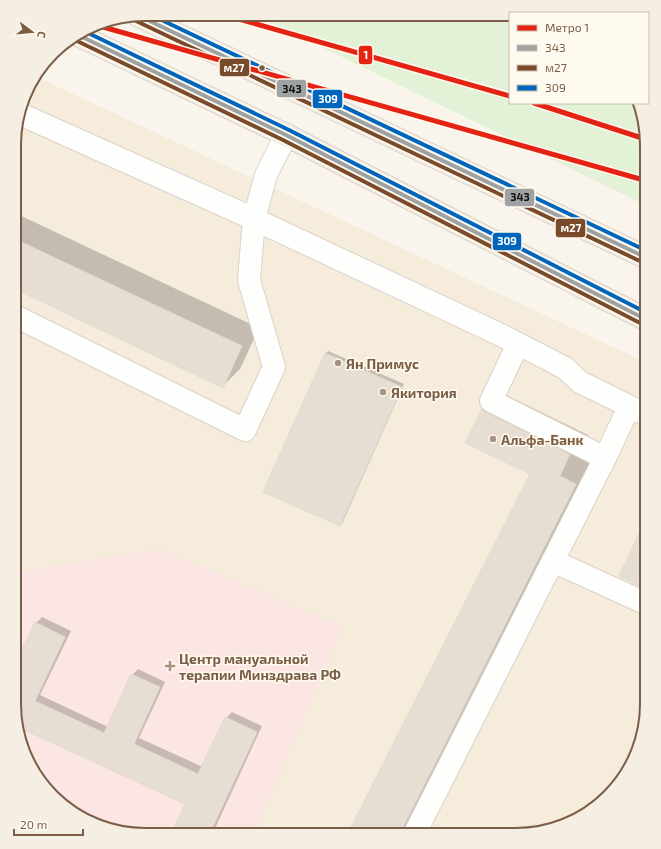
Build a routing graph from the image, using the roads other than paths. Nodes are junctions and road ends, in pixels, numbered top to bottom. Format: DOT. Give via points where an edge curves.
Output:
graph roads {
  1 [pos="150,21"];
  2 [pos="84,38"];
  3 [pos="25,116"];
  4 [pos="286,135"];
  5 [pos="254,219"];
  6 [pos="640,255"];
  7 [pos="640,316"];
  8 [pos="21,319"];
  9 [pos="518,344"];
  10 [pos="638,411"];
  11 [pos="605,458"];
  12 [pos="553,561"];
  13 [pos="640,601"];
  14 [pos="418,828"];
  1 -- 6 [label="main road"];
  2 -- 4 [label="main road"];
  3 -- 5 [label="lane"];
  4 -- 5 [label="lane" via="266,175"];
  4 -- 7 [label="main road"];
  5 -- 8 [label="lane" via="249,280 274,367 245,430"];
  5 -- 9 [label="lane"];
  9 -- 10 [label="lane" via="565,368 580,382"];
  9 -- 11 [label="lane" via="491,401"];
  10 -- 11 [label="lane"];
  11 -- 12 [label="lane"];
  12 -- 13 [label="lane"];
  12 -- 14 [label="lane"];
}
